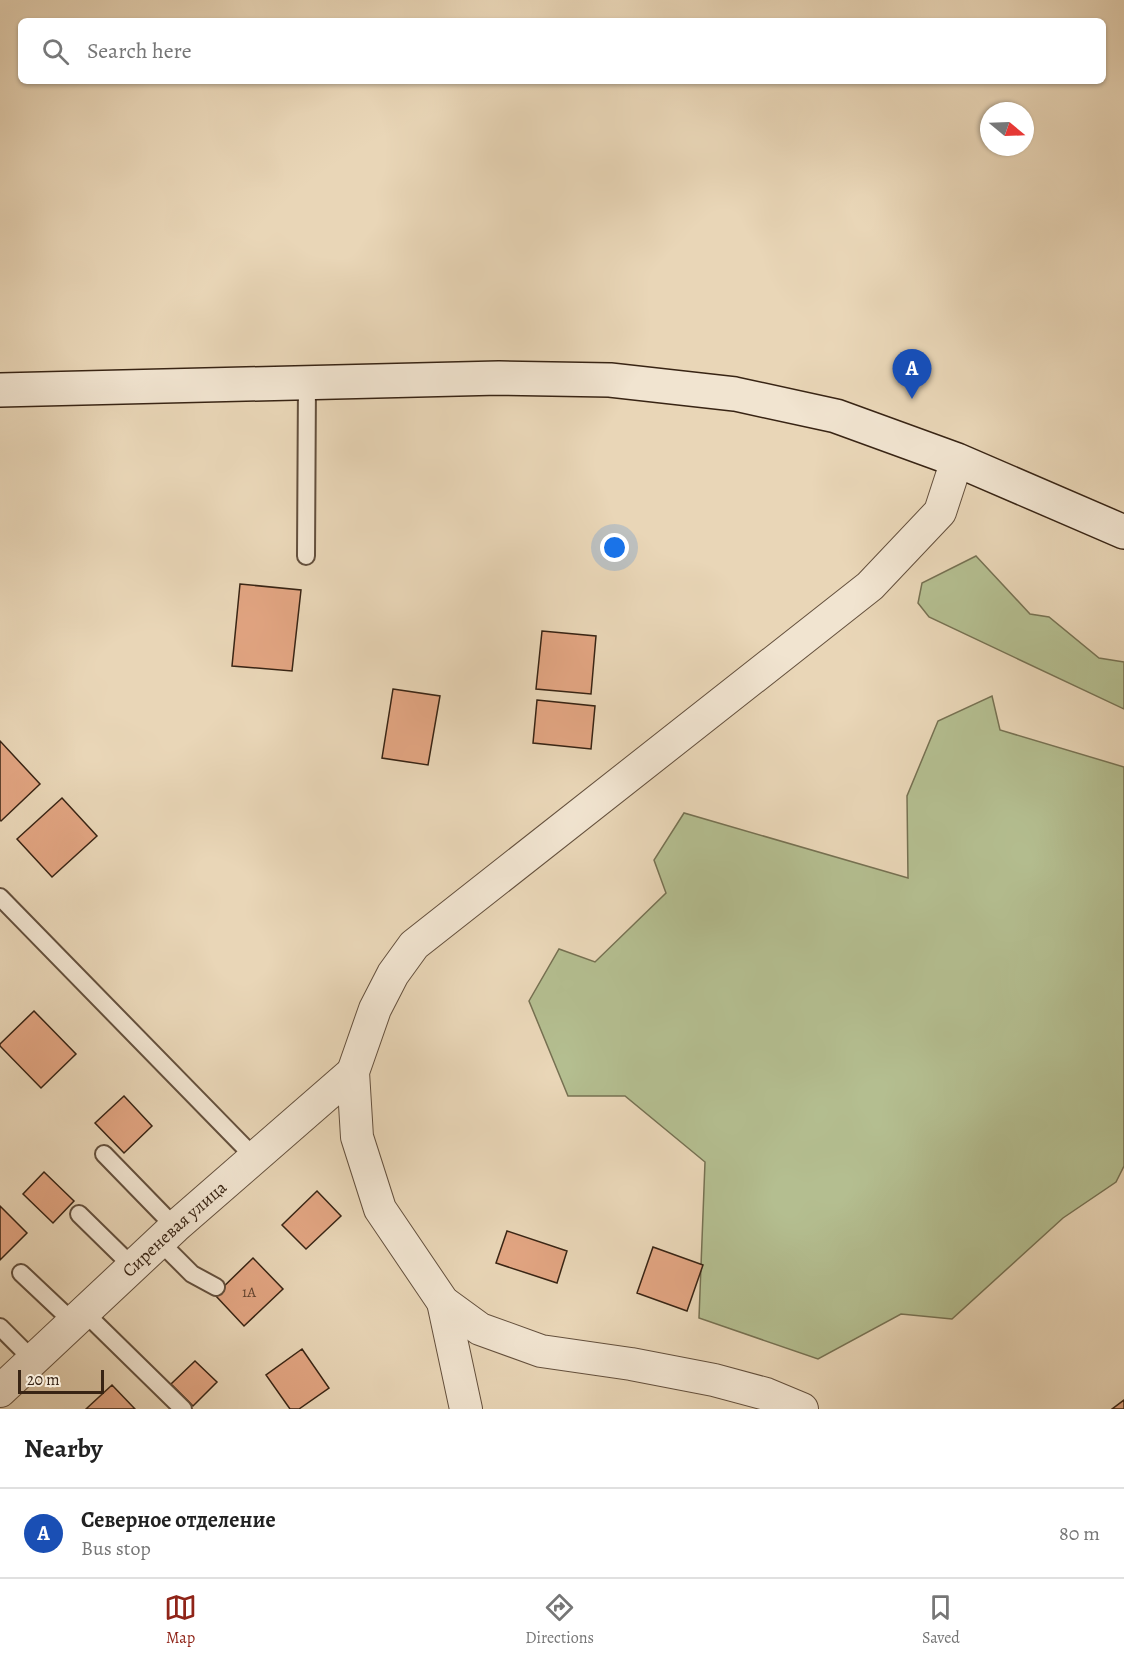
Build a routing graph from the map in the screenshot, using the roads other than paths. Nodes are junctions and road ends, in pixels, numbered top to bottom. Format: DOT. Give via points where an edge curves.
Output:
graph roads {
  1 [pos="307,382"];
  2 [pos="0,390"];
  3 [pos="957,460"];
  4 [pos="1124,532"];
  5 [pos="306,556"];
  6 [pos="0,897"];
  7 [pos="353,1072"];
  8 [pos="104,1154"];
  9 [pos="254,1157"];
  10 [pos="79,1214"];
  11 [pos="167,1234"];
  12 [pos="132,1266"];
  13 [pos="21,1273"];
  14 [pos="216,1287"];
  15 [pos="443,1302"];
  16 [pos="78,1317"];
  17 [pos="0,1327"];
  18 [pos="33,1360"];
  19 [pos="0,1391"];
  20 [pos="183,1409"];
  21 [pos="466,1409"];
  22 [pos="802,1409"];
  1 -- 2 [label="street"];
  1 -- 3 [label="street" via="610,380 735,394 836,416"];
  1 -- 5 [label="lane"];
  3 -- 4 [label="street"];
  3 -- 7 [label="street" via="939,512 870,585 414,945 375,1009"];
  6 -- 9 [label="lane"];
  7 -- 9 [label="street, Сиреневая улица"];
  7 -- 15 [label="street" via="357,1137 380,1209"];
  8 -- 11 [label="lane"];
  9 -- 11 [label="street, Сиреневая улица"];
  10 -- 12 [label="lane"];
  11 -- 12 [label="street, Сиреневая улица"];
  11 -- 14 [label="lane" via="192,1274"];
  12 -- 16 [label="street, Сиреневая улица"];
  13 -- 16 [label="lane"];
  15 -- 21 [label="street"];
  15 -- 22 [label="street" via="480,1329 541,1351 714,1380"];
  16 -- 18 [label="street, Сиреневая улица"];
  16 -- 20 [label="lane"];
  17 -- 18 [label="lane"];
  18 -- 19 [label="street, Сиреневая улица"];
}
